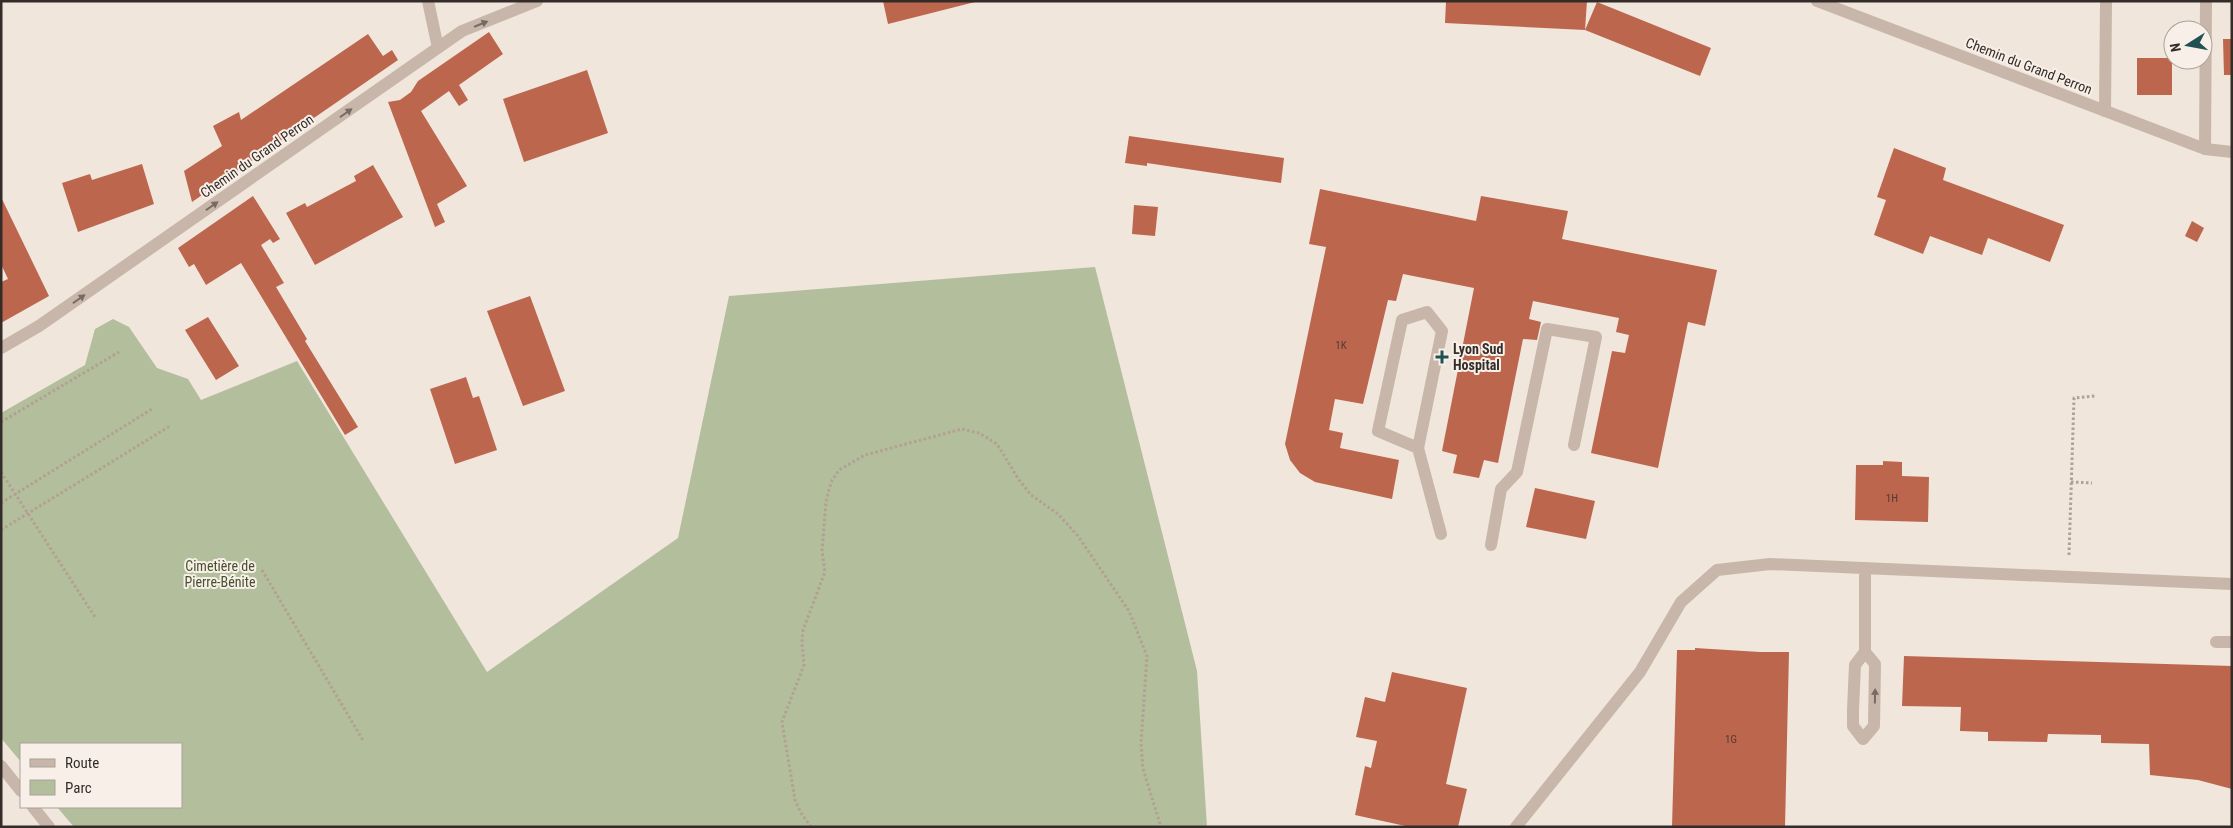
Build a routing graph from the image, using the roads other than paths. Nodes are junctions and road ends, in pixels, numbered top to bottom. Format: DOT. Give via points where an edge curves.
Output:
graph roads {
  1 [pos="428,1"];
  2 [pos="537,1"];
  3 [pos="1817,1"];
  4 [pos="2106,1"];
  5 [pos="2206,1"];
  6 [pos="438,48"];
  7 [pos="2105,111"];
  8 [pos="2205,149"];
  9 [pos="2232,152"];
  10 [pos="1,348"];
  11 [pos="1574,445"];
  12 [pos="1418,448"];
  13 [pos="1441,534"];
  14 [pos="1491,545"];
  15 [pos="1864,568"];
  16 [pos="2232,584"];
  17 [pos="2216,642"];
  18 [pos="2232,642"];
  19 [pos="1865,652"];
  20 [pos="1,766"];
  21 [pos="20,790"];
  22 [pos="34,808"];
  23 [pos="49,827"];
  24 [pos="1516,827"];
  1 -- 6 [label="street"];
  6 -- 2 [label="street, Chemin du Grand Perron, one-way" via="462,31"];
  3 -- 7 [label="street, Chemin du Grand Perron"];
  4 -- 7 [label="street"];
  5 -- 8 [label="street"];
  10 -- 6 [label="street, Chemin du Grand Perron, one-way" via="39,326"];
  7 -- 8 [label="street, Chemin du Grand Perron"];
  8 -- 9 [label="street, Chemin du Grand Perron"];
  11 -- 14 [label="street" via="1596,337 1547,329 1517,472 1501,489"];
  12 -- 12 [label="street" via="1442,331 1427,312 1402,320 1378,431"];
  12 -- 13 [label="street"];
  15 -- 16 [label="street"];
  15 -- 19 [label="street"];
  15 -- 24 [label="street" via="1770,564 1718,570 1681,602 1640,672"];
  17 -- 18 [label="street"];
  19 -- 19 [label="street, one-way" via="1855,666 1853,710 1853,726 1863,739 1874,726 1875,664"];
  20 -- 21 [label="street"];
  22 -- 23 [label="street"];
}
